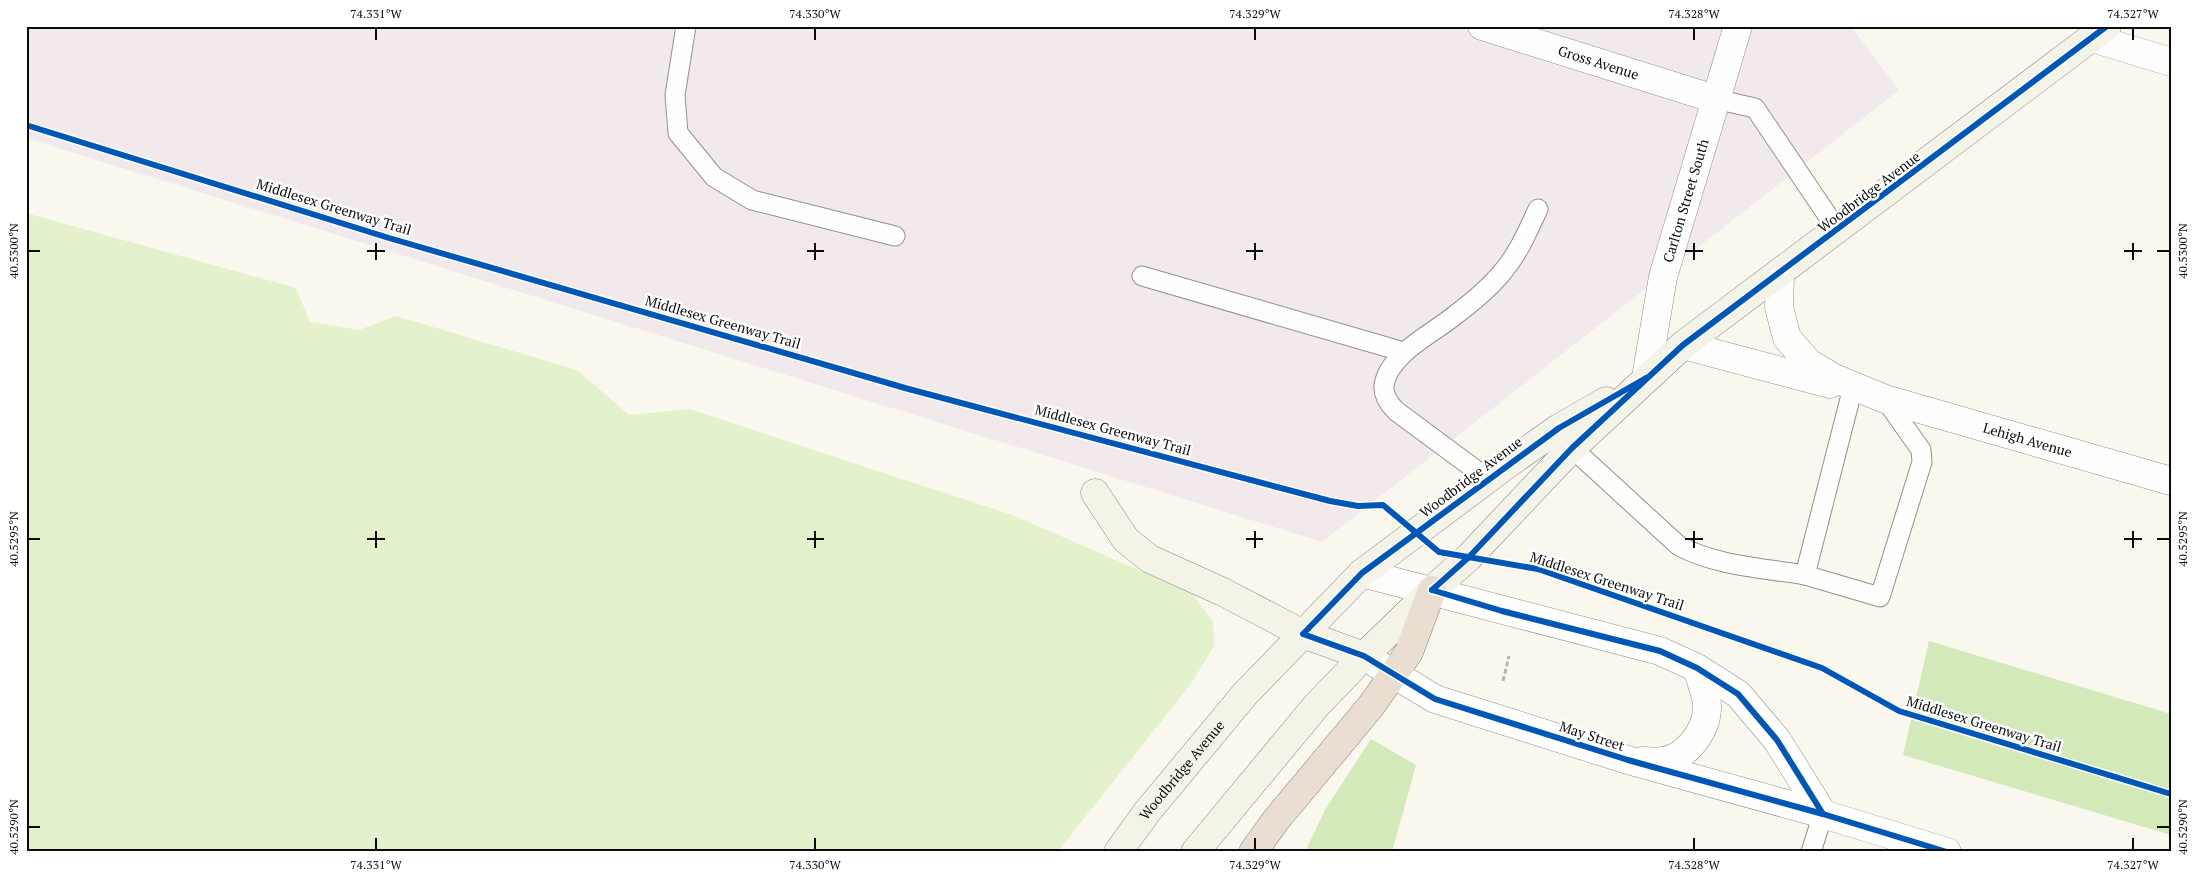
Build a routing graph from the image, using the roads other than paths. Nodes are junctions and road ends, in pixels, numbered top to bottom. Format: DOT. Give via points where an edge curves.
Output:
graph roads {
  1 [pos="686,26"];
  2 [pos="1482,26"];
  3 [pos="1738,26"];
  4 [pos="2100,32"];
  5 [pos="2171,62"];
  6 [pos="1715,99"];
  7 [pos="1538,209"];
  8 [pos="1838,231"];
  9 [pos="895,236"];
  10 [pos="1780,274"];
  11 [pos="1142,276"];
  12 [pos="1683,345"];
  13 [pos="1404,352"];
  14 [pos="1646,378"];
  15 [pos="1852,391"];
  16 [pos="1884,399"];
  17 [pos="1572,448"];
  18 [pos="1488,479"];
  19 [pos="2171,481"];
  20 [pos="1095,493"];
  21 [pos="1362,573"];
  22 [pos="1805,575"];
  23 [pos="1432,590"];
  24 [pos="1303,634"];
  25 [pos="1364,656"];
  26 [pos="1696,668"];
  27 [pos="1394,673"];
  28 [pos="1628,760"];
  29 [pos="1823,814"];
  30 [pos="1118,852"];
  31 [pos="1195,852"];
  32 [pos="1254,852"];
  33 [pos="1811,852"];
  34 [pos="1947,852"];
  1 -- 9 [label="lane" via="675,95 678,133 714,177 752,200"];
  2 -- 6 [label="street, Gross Avenue"];
  3 -- 6 [label="street, Carlton Street South"];
  4 -- 5 [label="street"];
  4 -- 8 [label="main road, Woodbridge Avenue"];
  6 -- 8 [label="lane" via="1755,108"];
  6 -- 14 [label="street, Carlton Street South" via="1663,277"];
  7 -- 13 [label="lane" via="1520,248 1500,276 1453,317"];
  8 -- 10 [label="main road, Woodbridge Avenue"];
  10 -- 12 [label="main road, Woodbridge Avenue"];
  10 -- 16 [label="street, Lehigh Avenue" via="1779,307 1787,338 1809,363 1834,378"];
  11 -- 13 [label="lane"];
  12 -- 14 [label="main road, Woodbridge Avenue"];
  12 -- 15 [label="street, Lehigh Avenue"];
  13 -- 18 [label="lane" via="1384,384 1386,399 1396,412"];
  14 -- 17 [label="main road, Woodbridge Avenue"];
  14 -- 18 [label="main road, Woodbridge Avenue" via="1559,428"];
  15 -- 16 [label="street, Lehigh Avenue"];
  15 -- 22 [label="lane"];
  16 -- 19 [label="street, Lehigh Avenue"];
  16 -- 22 [label="lane" via="1921,450 1922,462 1880,597"];
  17 -- 22 [label="lane" via="1679,546 1695,555"];
  17 -- 23 [label="main road, Woodbridge Avenue" via="1469,557"];
  18 -- 21 [label="main road, Woodbridge Avenue"];
  20 -- 24 [label="main road" via="1126,540 1150,559 1223,592"];
  21 -- 23 [label="street"];
  21 -- 24 [label="main road, Woodbridge Avenue"];
  23 -- 25 [label="main road, Woodbridge Avenue"];
  23 -- 26 [label="street" via="1660,651"];
  23 -- 27 [label="highway" via="1409,652"];
  24 -- 25 [label="main road"];
  24 -- 30 [label="main road, Woodbridge Avenue" via="1199,747"];
  25 -- 27 [label="street, May Street"];
  25 -- 31 [label="main road, Woodbridge Avenue" via="1316,706"];
  26 -- 28 [label="street" via="1708,708 1696,739 1678,755 1663,762"];
  26 -- 29 [label="street" via="1738,694 1777,740"];
  27 -- 28 [label="street, May Street" via="1435,699"];
  27 -- 32 [label="highway"];
  28 -- 29 [label="street, May Street"];
  29 -- 33 [label="lane"];
  29 -- 34 [label="street, May Street"];
}
